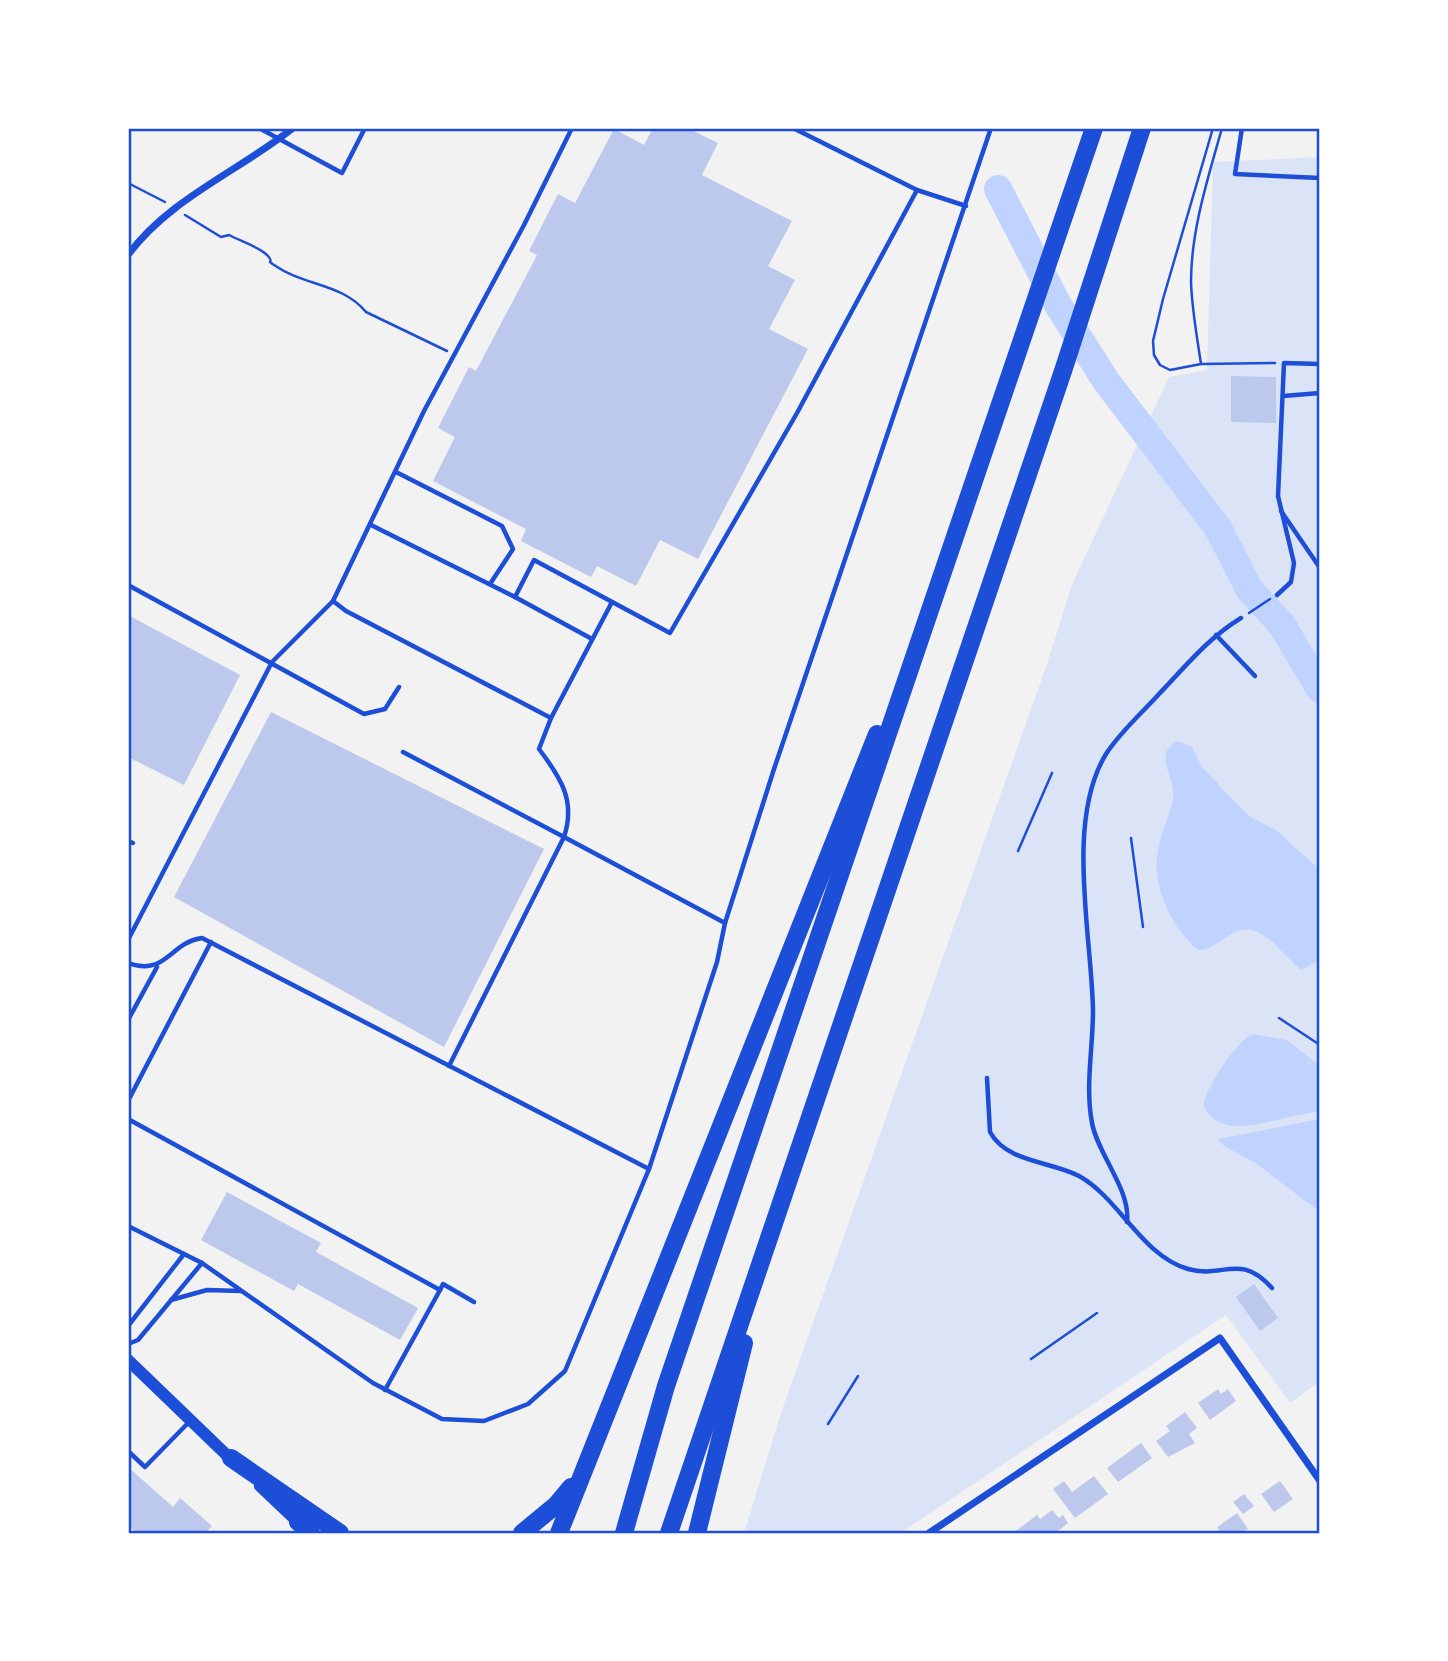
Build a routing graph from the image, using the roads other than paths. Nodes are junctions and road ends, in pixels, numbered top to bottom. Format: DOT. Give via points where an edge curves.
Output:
graph roads {
  1 [pos="259,128"];
  2 [pos="293,128"];
  3 [pos="365,128"];
  4 [pos="572,128"];
  5 [pos="793,128"];
  6 [pos="991,128"];
  7 [pos="1094,128"];
  8 [pos="1142,128"];
  9 [pos="1242,128"];
  10 [pos="279,139"];
  11 [pos="1320,178"];
  12 [pos="917,190"];
  13 [pos="966,206"];
  14 [pos="128,254"];
  15 [pos="1320,364"];
  16 [pos="1320,393"];
  17 [pos="1283,396"];
  18 [pos="396,472"];
  19 [pos="1281,510"];
  20 [pos="371,525"];
  21 [pos="1320,568"];
  22 [pos="490,584"];
  23 [pos="128,585"];
  24 [pos="938,589"];
  25 [pos="1277,595"];
  26 [pos="515,597"];
  27 [pos="333,601"];
  28 [pos="612,602"];
  29 [pos="1241,618"];
  30 [pos="1216,635"];
  31 [pos="592,639"];
  32 [pos="272,662"];
  33 [pos="1255,676"];
  34 [pos="399,687"];
  35 [pos="551,718"];
  36 [pos="403,752"];
  37 [pos="564,837"];
  38 [pos="725,923"];
  39 [pos="128,940"];
  40 [pos="211,942"];
  41 [pos="128,963"];
  42 [pos="158,966"];
  43 [pos="128,1020"];
  44 [pos="449,1066"];
  45 [pos="987,1078"];
  46 [pos="128,1101"];
  47 [pos="128,1119"];
  48 [pos="649,1169"];
  49 [pos="1127,1222"];
  50 [pos="128,1226"];
  51 [pos="771,1232"];
  52 [pos="184,1254"];
  53 [pos="202,1263"];
  54 [pos="1272,1288"];
  55 [pos="440,1290"];
  56 [pos="242,1291"];
  57 [pos="170,1301"];
  58 [pos="474,1302"];
  59 [pos="128,1326"];
  60 [pos="128,1344"];
  61 [pos="128,1360"];
  62 [pos="385,1390"];
  63 [pos="191,1420"];
  64 [pos="128,1451"];
  65 [pos="231,1458"];
  66 [pos="586,1464"];
  67 [pos="1320,1481"];
  68 [pos="301,1528"];
  69 [pos="340,1533"];
  70 [pos="522,1533"];
  71 [pos="559,1533"];
  72 [pos="624,1533"];
  73 [pos="669,1533"];
  74 [pos="697,1533"];
  75 [pos="929,1533"];
  1 -- 10 [label="lane"];
  2 -- 10 [label="street"];
  3 -- 10 [label="lane" via="342,173"];
  4 -- 18 [label="lane"];
  5 -- 12 [label="lane"];
  6 -- 13 [label="lane"];
  7 -- 24 [label="highway"];
  8 -- 51 [label="highway"];
  9 -- 11 [label="lane" via="1235,174"];
  10 -- 14 [label="street" via="177,207"];
  12 -- 13 [label="lane"];
  12 -- 28 [label="lane" via="797,413 670,633"];
  13 -- 38 [label="lane"];
  15 -- 17 [label="lane" via="1284,363"];
  16 -- 17 [label="lane"];
  17 -- 19 [label="lane" via="1278,470"];
  18 -- 20 [label="lane"];
  18 -- 22 [label="lane" via="502,526 513,549"];
  19 -- 21 [label="lane"];
  19 -- 25 [label="lane" via="1294,563 1291,582"];
  20 -- 22 [label="lane"];
  20 -- 27 [label="lane"];
  22 -- 26 [label="lane"];
  23 -- 32 [label="lane"];
  24 -- 66 [label="highway"];
  24 -- 72 [label="highway" via="666,1386"];
  26 -- 28 [label="lane" via="534,560"];
  26 -- 31 [label="lane"];
  27 -- 32 [label="lane"];
  27 -- 35 [label="lane"];
  28 -- 31 [label="lane"];
  29 -- 30 [label="lane"];
  30 -- 33 [label="lane"];
  30 -- 49 [label="lane" via="1108,752 1097,773 1088,813 1083,907 1093,1012 1090,1104 1099,1149 1124,1198"];
  31 -- 35 [label="lane"];
  32 -- 34 [label="lane" via="364,714 385,709"];
  32 -- 39 [label="lane"];
  35 -- 37 [label="lane" via="539,749 563,783 568,799"];
  36 -- 37 [label="lane"];
  37 -- 38 [label="lane"];
  37 -- 44 [label="lane"];
  38 -- 48 [label="lane" via="717,962"];
  40 -- 42 [label="lane" via="190,940"];
  40 -- 44 [label="lane"];
  40 -- 46 [label="lane"];
  41 -- 42 [label="lane"];
  42 -- 43 [label="lane"];
  44 -- 48 [label="lane"];
  45 -- 49 [label="lane" via="994,1139 1015,1154 1080,1177 1099,1190"];
  47 -- 55 [label="lane"];
  48 -- 62 [label="lane" via="565,1371 528,1404 484,1421 442,1419"];
  49 -- 54 [label="lane" via="1185,1268 1247,1269"];
  50 -- 52 [label="lane"];
  51 -- 73 [label="highway"];
  51 -- 74 [label="highway"];
  52 -- 53 [label="lane"];
  52 -- 59 [label="lane"];
  53 -- 56 [label="lane"];
  53 -- 57 [label="lane"];
  55 -- 58 [label="lane" via="443,1284"];
  55 -- 62 [label="lane"];
  56 -- 57 [label="lane" via="207,1290"];
  56 -- 62 [label="lane"];
  57 -- 60 [label="lane" via="138,1340"];
  61 -- 63 [label="street"];
  63 -- 64 [label="lane" via="145,1467"];
  63 -- 65 [label="street"];
  65 -- 68 [label="street"];
  65 -- 69 [label="highway"];
  66 -- 70 [label="highway" via="556,1505"];
  66 -- 71 [label="highway"];
  67 -- 75 [label="street" via="1220,1338"];
}
